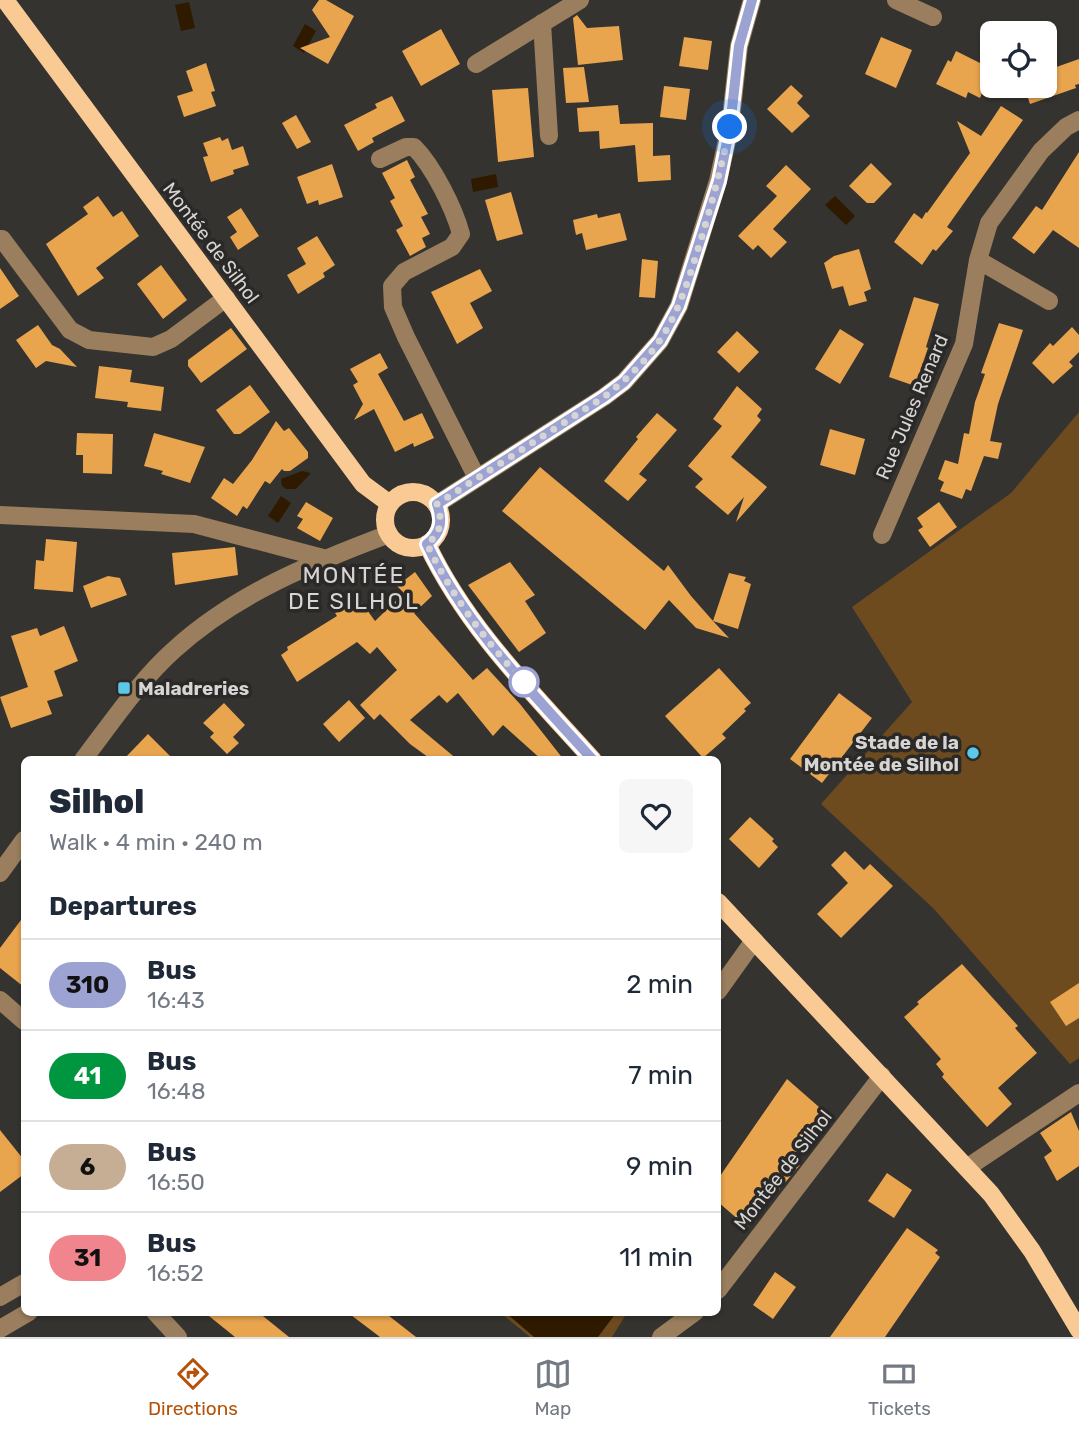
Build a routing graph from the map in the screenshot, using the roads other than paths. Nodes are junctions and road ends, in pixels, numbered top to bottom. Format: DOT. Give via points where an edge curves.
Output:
graph roads {
  1 [pos="5,0"];
  2 [pos="580,0"];
  3 [pos="752,0"];
  4 [pos="896,0"];
  5 [pos="933,17"];
  6 [pos="542,23"];
  7 [pos="476,64"];
  8 [pos="1079,120"];
  9 [pos="549,136"];
  10 [pos="380,159"];
  11 [pos="0,239"];
  12 [pos="978,260"];
  13 [pos="226,298"];
  14 [pos="1049,301"];
  15 [pos="477,478"];
  16 [pos="390,504"];
  17 [pos="437,504"];
  18 [pos="0,515"];
  19 [pos="389,534"];
  20 [pos="881,535"];
  21 [pos="427,544"];
  22 [pos="323,558"];
  23 [pos="86,756"];
  24 [pos="589,756"];
  25 [pos="21,844"];
  26 [pos="0,873"];
  27 [pos="721,905"];
  28 [pos="753,942"];
  29 [pos="721,987"];
  30 [pos="0,1000"];
  31 [pos="21,1018"];
  32 [pos="882,1076"];
  33 [pos="1079,1093"];
  34 [pos="968,1167"];
  35 [pos="21,1285"];
  36 [pos="721,1286"];
  37 [pos="0,1297"];
  38 [pos="22,1316"];
  39 [pos="159,1316"];
  40 [pos="690,1316"];
  41 [pos="0,1329"];
  42 [pos="1079,1330"];
  43 [pos="178,1337"];
  44 [pos="661,1337"];
  1 -- 13 [label="main road, Montée de Silhol"];
  2 -- 6 [label="street"];
  3 -- 15 [label="street" via="739,46 719,181 679,306 660,341 624,382 604,397"];
  4 -- 5 [label="street"];
  6 -- 7 [label="street"];
  6 -- 9 [label="street"];
  8 -- 12 [label="street, Rue Jules Renard" via="1041,150 989,223"];
  10 -- 15 [label="street" via="414,147 423,155 457,218 461,234 452,247 404,272 392,286 393,307"];
  11 -- 13 [label="street" via="70,330 89,340 153,347"];
  12 -- 14 [label="street"];
  12 -- 20 [label="street, Rue Jules Renard" via="964,344"];
  13 -- 16 [label="main road, Montée de Silhol" via="363,484"];
  15 -- 17 [label="street"];
  16 -- 17 [label="main road" via="398,496 419,492"];
  16 -- 19 [label="main road" via="386,514"];
  17 -- 21 [label="main road" via="440,527"];
  18 -- 22 [label="street" via="194,524"];
  19 -- 21 [label="main road" via="399,544 413,548"];
  19 -- 22 [label="street"];
  21 -- 24 [label="main road" via="440,573 482,636"];
  22 -- 23 [label="street" via="201,627 121,709"];
  25 -- 26 [label="street"];
  27 -- 28 [label="main road"];
  28 -- 29 [label="street"];
  28 -- 32 [label="main road"];
  30 -- 31 [label="street"];
  32 -- 34 [label="main road"];
  32 -- 36 [label="street, Montée de Silhol"];
  33 -- 34 [label="street"];
  34 -- 42 [label="main road" via="1032,1251"];
  35 -- 37 [label="street"];
  38 -- 41 [label="street"];
  39 -- 43 [label="street"];
  40 -- 44 [label="street"];
}
